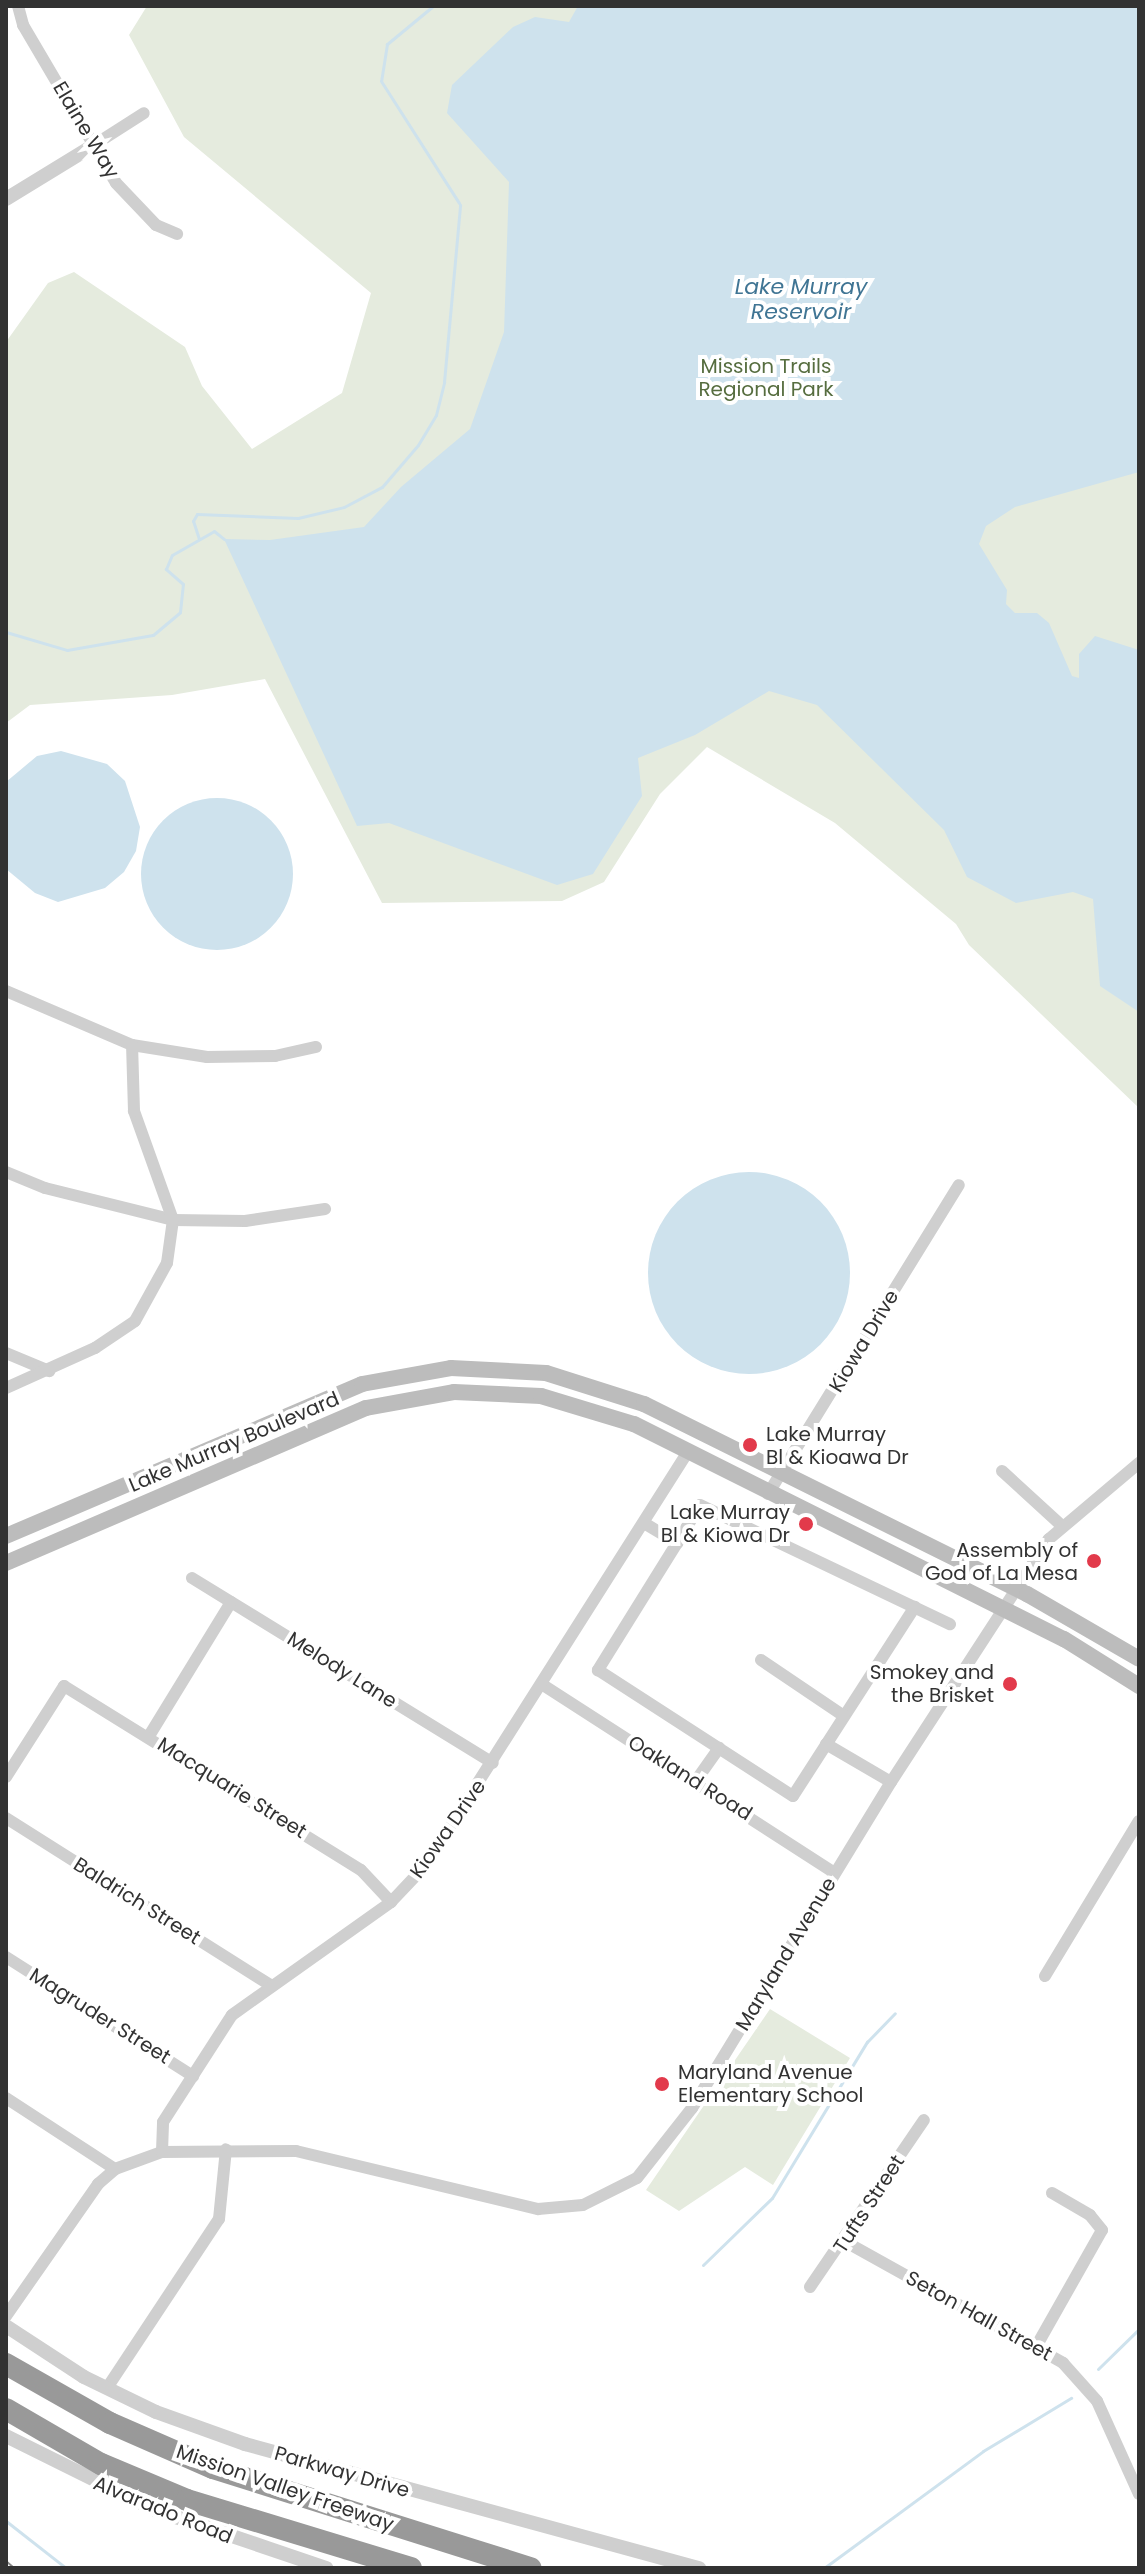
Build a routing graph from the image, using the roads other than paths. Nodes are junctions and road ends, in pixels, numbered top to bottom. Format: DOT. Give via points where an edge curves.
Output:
graph roads {
  1 [pos="18,6"];
  2 [pos="144,113"];
  3 [pos="94,145"];
  4 [pos="6,199"];
  5 [pos="177,234"];
  6 [pos="6,991"];
  7 [pos="132,1045"];
  8 [pos="316,1047"];
  9 [pos="6,1172"];
  10 [pos="959,1185"];
  11 [pos="325,1209"];
  12 [pos="173,1220"];
  13 [pos="6,1353"];
  14 [pos="49,1371"];
  15 [pos="6,1388"];
  16 [pos="688,1452"];
  17 [pos="1139,1463"];
  18 [pos="1002,1471"];
  19 [pos="780,1474"];
  20 [pos="768,1494"];
  21 [pos="644,1523"];
  22 [pos="34,1524"];
  23 [pos="1062,1526"];
  24 [pos="6,1536"];
  25 [pos="677,1543"];
  26 [pos="45,1546"];
  27 [pos="6,1563"];
  28 [pos="192,1578"];
  29 [pos="1016,1588"];
  30 [pos="231,1602"];
  31 [pos="915,1607"];
  32 [pos="1002,1608"];
  33 [pos="950,1624"];
  34 [pos="1139,1659"];
  35 [pos="761,1660"];
  36 [pos="543,1685"];
  37 [pos="1139,1686"];
  38 [pos="844,1716"];
  39 [pos="149,1736"];
  40 [pos="826,1744"];
  41 [pos="719,1748"];
  42 [pos="493,1763"];
  43 [pos="6,1777"];
  44 [pos="695,1782"];
  45 [pos="891,1782"];
  46 [pos="6,1818"];
  47 [pos="1139,1821"];
  48 [pos="835,1873"];
  49 [pos="391,1902"];
  50 [pos="6,1957"];
  51 [pos="1045,1976"];
  52 [pos="269,1984"];
  53 [pos="193,2076"];
  54 [pos="6,2098"];
  55 [pos="924,2120"];
  56 [pos="226,2149"];
  57 [pos="162,2152"];
  58 [pos="115,2169"];
  59 [pos="1052,2193"];
  60 [pos="844,2241"];
  61 [pos="810,2287"];
  62 [pos="6,2316"];
  63 [pos="6,2326"];
  64 [pos="1037,2345"];
  65 [pos="6,2364"];
  66 [pos="107,2388"];
  67 [pos="6,2409"];
  68 [pos="6,2436"];
  69 [pos="1139,2494"];
  70 [pos="326,2568"];
  71 [pos="411,2568"];
  72 [pos="531,2568"];
  73 [pos="699,2568"];
  1 -- 3 [label="street, Elaine Way" via="23,25"];
  2 -- 3 [label="street"];
  3 -- 4 [label="street"];
  3 -- 5 [label="street, Elaine Way" via="134,205 156,225"];
  6 -- 7 [label="street"];
  7 -- 8 [label="street" via="207,1057 275,1056"];
  7 -- 12 [label="street" via="134,1111"];
  9 -- 12 [label="street" via="45,1188"];
  10 -- 19 [label="street, Kiowa Drive"];
  11 -- 12 [label="street" via="273,1219"];
  12 -- 14 [label="street" via="167,1263 135,1321"];
  13 -- 14 [label="street"];
  14 -- 15 [label="street"];
  16 -- 20 [label="main road, Lake Murray Boulevard"];
  16 -- 21 [label="street, Kiowa Drive"];
  16 -- 26 [label="main road, Lake Murray Boulevard" via="634,1424 576,1404 497,1391 454,1392 366,1408 323,1424"];
  17 -- 23 [label="street, Maryland Avenue"];
  18 -- 23 [label="street"];
  19 -- 20 [label="street, Kiowa Drive"];
  19 -- 22 [label="main road, Lake Murray Boulevard" via="610,1390 546,1373 451,1368 362,1384 311,1402"];
  19 -- 29 [label="main road, Lake Murray Boulevard"];
  20 -- 32 [label="main road, Lake Murray Boulevard"];
  21 -- 25 [label="street"];
  21 -- 36 [label="street, Kiowa Drive"];
  22 -- 24 [label="main road, Lake Murray Boulevard"];
  22 -- 26 [label="main road"];
  23 -- 29 [label="street, Maryland Avenue"];
  25 -- 31 [label="street" via="700,1505"];
  25 -- 41 [label="street" via="598,1670"];
  26 -- 27 [label="main road, Lake Murray Boulevard"];
  28 -- 30 [label="street, Melody Lane"];
  29 -- 32 [label="street, Maryland Avenue"];
  29 -- 34 [label="main road, Lake Murray Boulevard"];
  30 -- 39 [label="street"];
  30 -- 42 [label="street, Melody Lane"];
  31 -- 33 [label="street"];
  31 -- 38 [label="street"];
  32 -- 37 [label="main road, Lake Murray Boulevard"];
  32 -- 45 [label="street, Maryland Avenue"];
  35 -- 38 [label="street"];
  36 -- 42 [label="street, Kiowa Drive"];
  36 -- 44 [label="street, Oakland Road"];
  38 -- 40 [label="street"];
  39 -- 43 [label="street, Macquarie Street" via="64,1686"];
  39 -- 49 [label="street, Macquarie Street" via="361,1870"];
  40 -- 41 [label="street" via="793,1796"];
  40 -- 45 [label="street"];
  41 -- 44 [label="street"];
  42 -- 49 [label="street, Kiowa Drive" via="445,1840"];
  44 -- 48 [label="street, Oakland Road"];
  45 -- 48 [label="street, Maryland Avenue"];
  46 -- 52 [label="street, Baldrich Street"];
  47 -- 51 [label="street"];
  48 -- 56 [label="street, Maryland Avenue" via="692,2108 648,2169 612,2194 568,2208 538,2209 347,2160 296,2151"];
  49 -- 52 [label="street, Kiowa Drive"];
  50 -- 53 [label="street, Magruder Street"];
  52 -- 53 [label="street, Kiowa Drive" via="232,2015"];
  53 -- 57 [label="street, Kiowa Drive" via="163,2122"];
  54 -- 58 [label="street"];
  55 -- 60 [label="street, Tufts Street"];
  56 -- 57 [label="street, Maryland Avenue"];
  56 -- 66 [label="street" via="219,2219"];
  57 -- 58 [label="street, Maryland Avenue"];
  58 -- 62 [label="street, Maryland Avenue" via="98,2184"];
  59 -- 64 [label="street" via="1090,2215 1102,2230"];
  60 -- 61 [label="street, Tufts Street"];
  60 -- 64 [label="street, Seton Hall Street"];
  63 -- 66 [label="street, Parkway Drive"];
  64 -- 69 [label="street, Seton Hall Street" via="1063,2363 1097,2401"];
  65 -- 72 [label="highway, Mission Valley Freeway" via="110,2423 213,2468"];
  66 -- 73 [label="street, Parkway Drive" via="245,2444"];
  67 -- 71 [label="highway, Mission Valley Freeway" via="101,2464 187,2500"];
  68 -- 70 [label="street, Alvarado Road" via="155,2510"];
}
